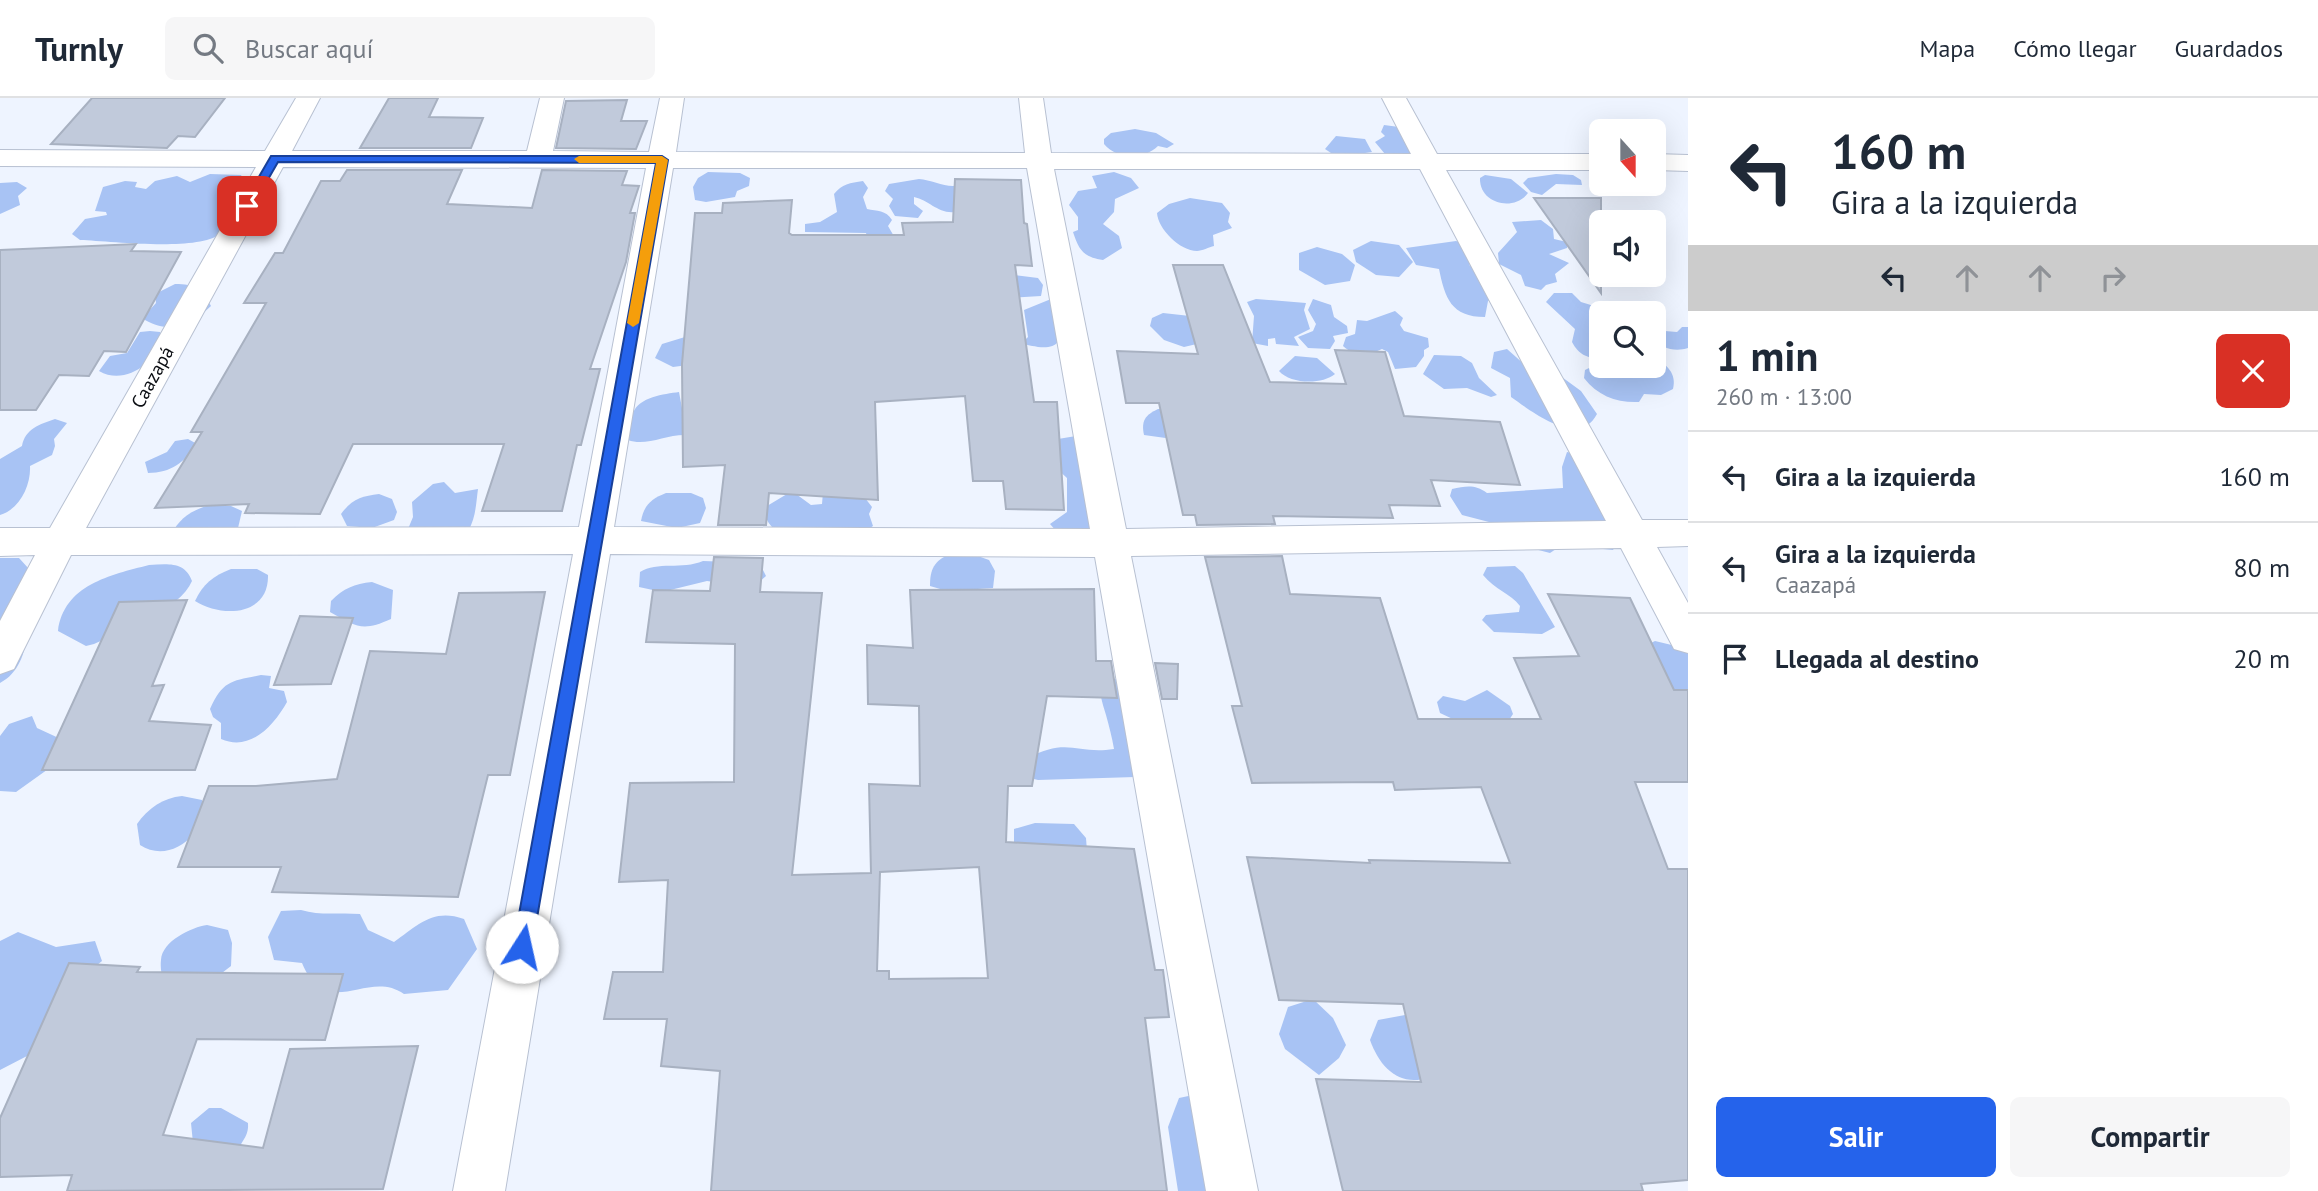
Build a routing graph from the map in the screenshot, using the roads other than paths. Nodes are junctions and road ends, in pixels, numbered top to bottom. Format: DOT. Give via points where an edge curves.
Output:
graph roads {
  1 [pos="308,98"];
  2 [pos="552,98"];
  3 [pos="672,98"];
  4 [pos="1031,98"];
  5 [pos="1394,98"];
  6 [pos="0,158"];
  7 [pos="274,158"];
  8 [pos="538,159"];
  9 [pos="662,160"];
  10 [pos="1039,161"];
  11 [pos="1426,162"];
  12 [pos="1589,162"];
  13 [pos="1666,162"];
  14 [pos="1688,163"];
  15 [pos="1629,533"];
  16 [pos="1688,533"];
  17 [pos="595,540"];
  18 [pos="0,542"];
  19 [pos="60,542"];
  20 [pos="1110,543"];
  21 [pos="1688,638"];
  22 [pos="0,658"];
  23 [pos="479,1191"];
  24 [pos="1232,1191"];
  1 -- 7 [label="street, Caazapá"];
  2 -- 8 [label="street"];
  3 -- 9 [label="street"];
  4 -- 10 [label="street"];
  5 -- 11 [label="street"];
  6 -- 7 [label="street"];
  7 -- 8 [label="street"];
  7 -- 19 [label="street, Caazapá"];
  8 -- 9 [label="street"];
  9 -- 10 [label="street"];
  9 -- 17 [label="street"];
  10 -- 11 [label="street"];
  10 -- 20 [label="street"];
  11 -- 12 [label="street"];
  11 -- 15 [label="street"];
  13 -- 14 [label="street"];
  15 -- 16 [label="street"];
  15 -- 20 [label="street"];
  15 -- 21 [label="street"];
  17 -- 19 [label="street"];
  17 -- 20 [label="street"];
  17 -- 23 [label="street"];
  18 -- 19 [label="street"];
  19 -- 22 [label="street, Caazapá"];
  20 -- 24 [label="street"];
}
